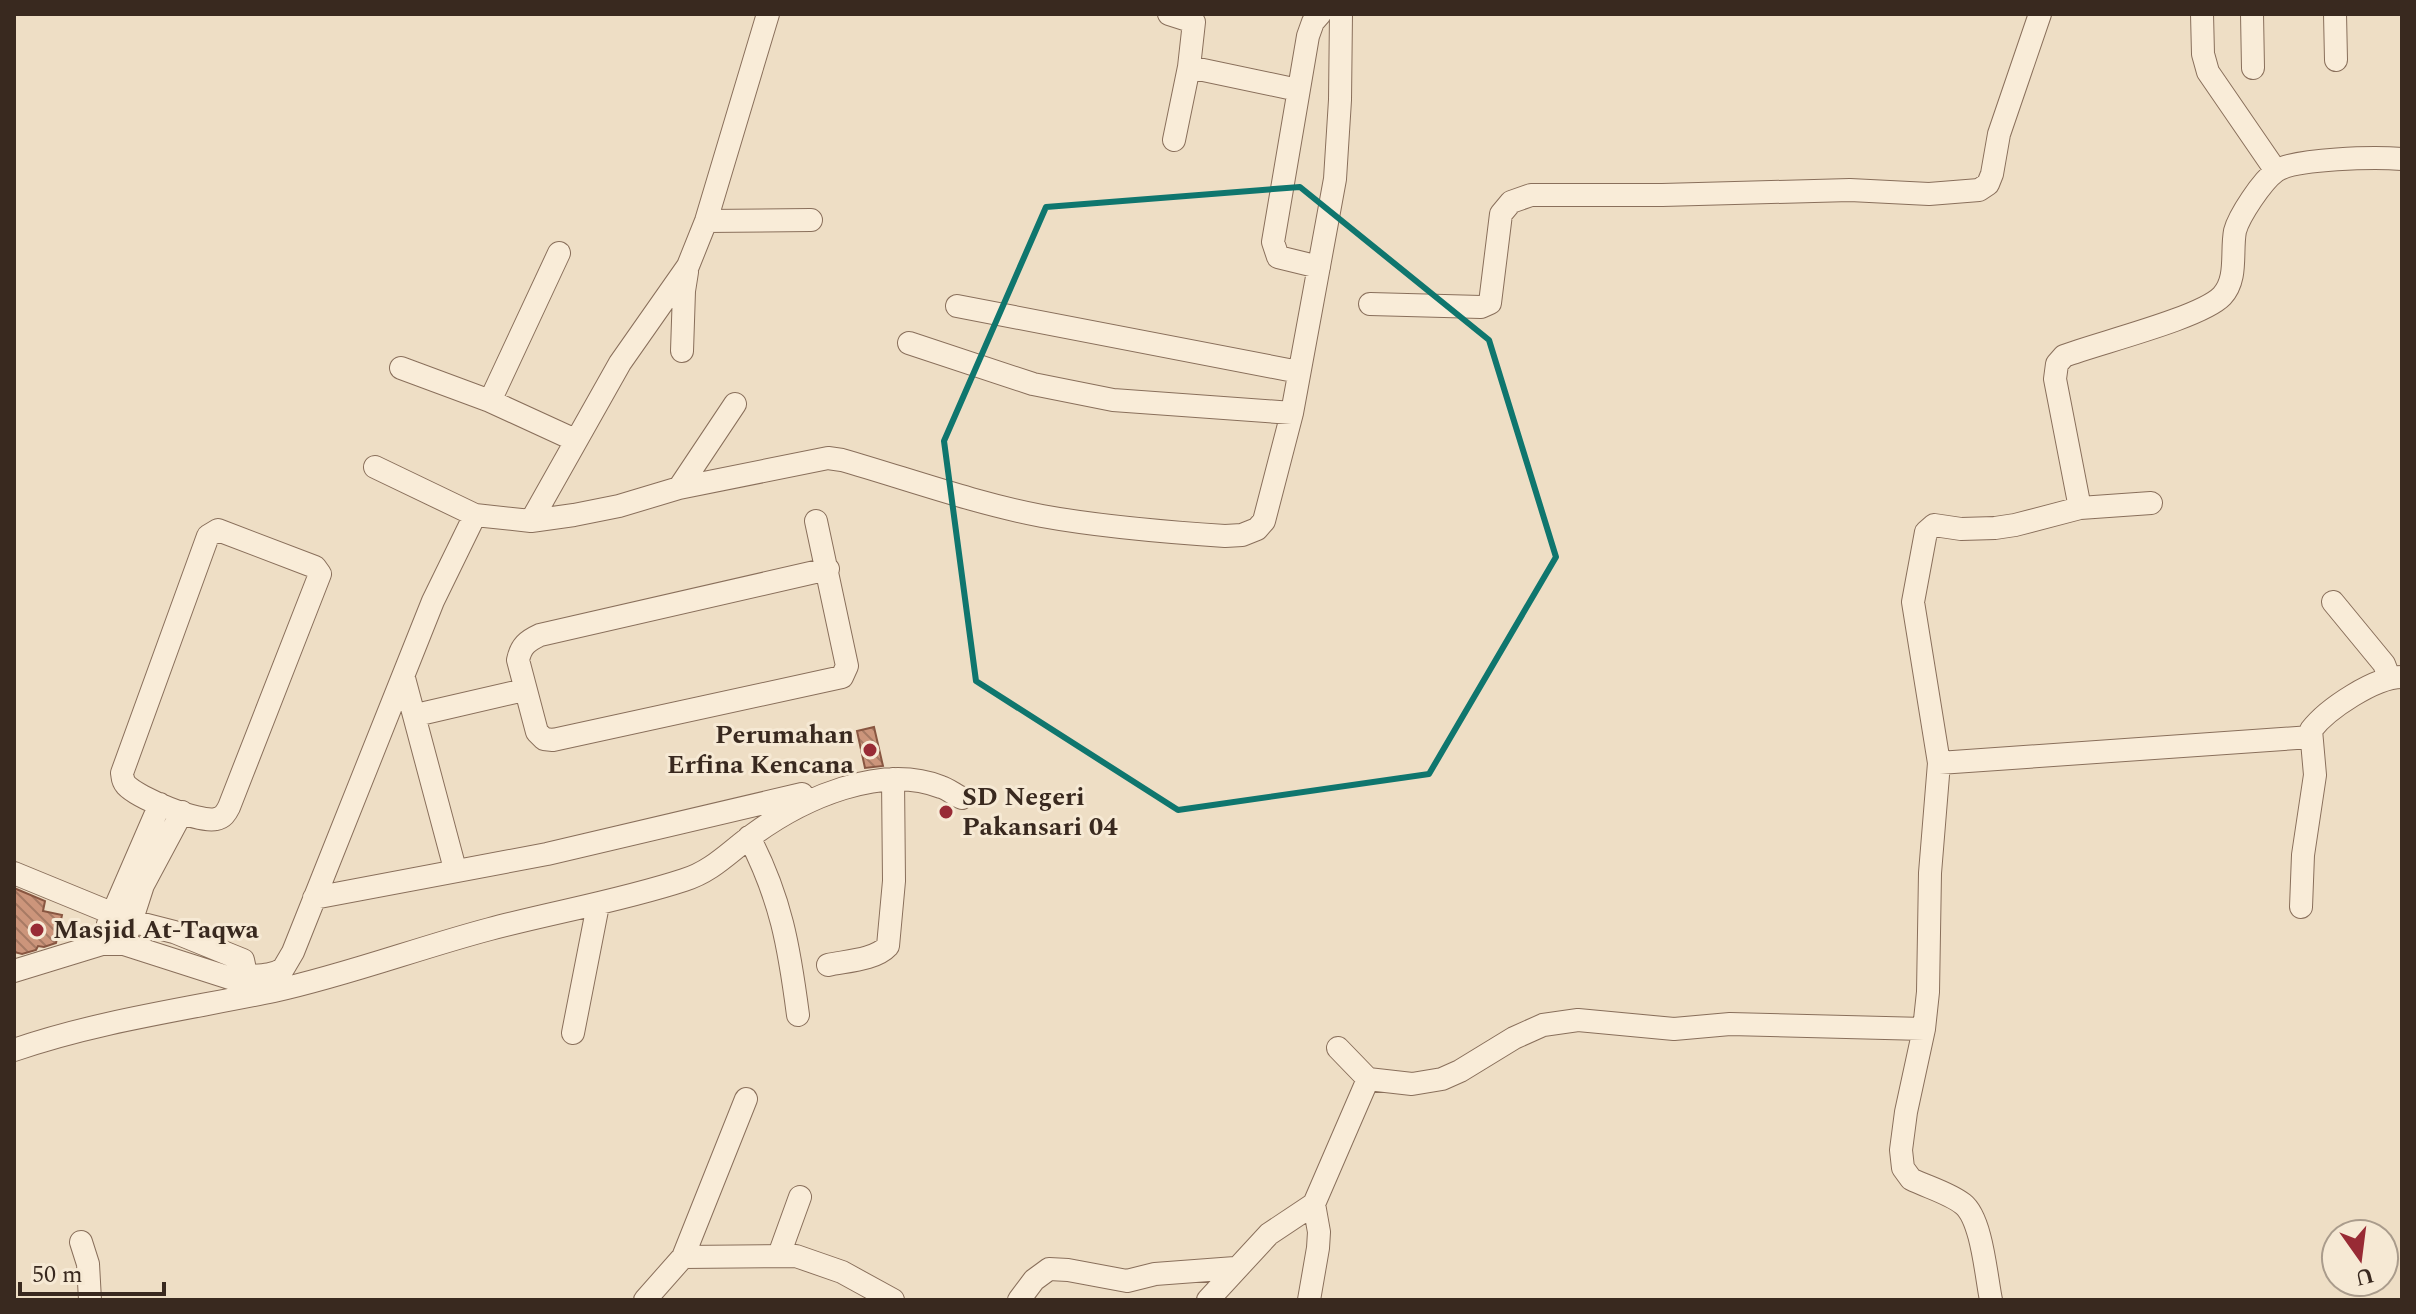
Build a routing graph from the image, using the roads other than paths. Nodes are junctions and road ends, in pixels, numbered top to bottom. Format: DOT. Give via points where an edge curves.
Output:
graph roads {
  1 [pos="768,14"];
  2 [pos="1169,14"];
  3 [pos="1320,14"];
  4 [pos="1341,14"];
  5 [pos="2040,14"];
  6 [pos="2202,14"];
  7 [pos="2252,14"];
  8 [pos="2335,14"];
  9 [pos="2336,60"];
  10 [pos="1189,67"];
  11 [pos="2253,68"];
  12 [pos="1298,90"];
  13 [pos="1174,140"];
  14 [pos="2402,159"];
  15 [pos="2276,171"];
  16 [pos="811,220"];
  17 [pos="706,221"];
  18 [pos="559,253"];
  19 [pos="688,266"];
  20 [pos="1319,267"];
  21 [pos="1370,304"];
  22 [pos="957,306"];
  23 [pos="909,343"];
  24 [pos="682,351"];
  25 [pos="401,368"];
  26 [pos="1299,372"];
  27 [pos="490,401"];
  28 [pos="735,404"];
  29 [pos="1292,413"];
  30 [pos="575,440"];
  31 [pos="375,467"];
  32 [pos="679,488"];
  33 [pos="2151,503"];
  34 [pos="2080,508"];
  35 [pos="475,515"];
  36 [pos="531,521"];
  37 [pos="816,521"];
  38 [pos="828,569"];
  39 [pos="2333,602"];
  40 [pos="2396,677"];
  41 [pos="404,678"];
  42 [pos="524,690"];
  43 [pos="416,715"];
  44 [pos="2311,737"];
  45 [pos="1939,763"];
  46 [pos="892,774"];
  47 [pos="962,798"];
  48 [pos="160,804"];
  49 [pos="182,812"];
  50 [pos="749,837"];
  51 [pos="455,869"];
  52 [pos="14,873"];
  53 [pos="314,898"];
  54 [pos="598,905"];
  55 [pos="2301,907"];
  56 [pos="122,917"];
  57 [pos="113,944"];
  58 [pos="828,965"];
  59 [pos="14,971"];
  60 [pos="246,974"];
  61 [pos="798,1015"];
  62 [pos="1924,1029"];
  63 [pos="573,1033"];
  64 [pos="1338,1048"];
  65 [pos="14,1050"];
  66 [pos="1368,1079"];
  67 [pos="746,1099"];
  68 [pos="800,1197"];
  69 [pos="1314,1204"];
  70 [pos="81,1242"];
  71 [pos="779,1255"];
  72 [pos="683,1257"];
  73 [pos="1235,1268"];
  74 [pos="90,1300"];
  75 [pos="645,1300"];
  76 [pos="893,1300"];
  77 [pos="1019,1300"];
  78 [pos="1208,1300"];
  79 [pos="1309,1300"];
  80 [pos="1991,1300"];
  1 -- 17 [label="street"];
  2 -- 10 [label="street" via="1194,22"];
  3 -- 12 [label="street" via="1308,36"];
  4 -- 20 [label="street" via="1335,179"];
  5 -- 21 [label="street" via="1999,134 1992,174 1979,190 1531,195 1511,202 1501,214 1490,303"];
  6 -- 15 [label="street" via="2208,72"];
  7 -- 11 [label="street"];
  8 -- 9 [label="street"];
  10 -- 12 [label="street"];
  10 -- 13 [label="street"];
  12 -- 20 [label="street" via="1273,242 1278,257"];
  14 -- 15 [label="street" via="2341,159"];
  15 -- 34 [label="street" via="2235,229 2231,280 2223,295 2202,310 2064,356 2057,364 2055,379"];
  16 -- 17 [label="street"];
  17 -- 19 [label="street"];
  18 -- 27 [label="street"];
  19 -- 24 [label="street"];
  19 -- 30 [label="street" via="620,363"];
  20 -- 26 [label="street"];
  22 -- 26 [label="street"];
  23 -- 29 [label="street" via="1033,384 1113,400"];
  25 -- 27 [label="street"];
  26 -- 29 [label="street"];
  27 -- 30 [label="street"];
  28 -- 32 [label="street"];
  29 -- 32 [label="street" via="1264,521 1242,535 1041,516 828,458"];
  30 -- 36 [label="street"];
  31 -- 35 [label="street"];
  32 -- 36 [label="street" via="619,506"];
  33 -- 34 [label="street"];
  34 -- 45 [label="street" via="2015,525 1934,525 1926,532 1913,602"];
  35 -- 36 [label="street"];
  35 -- 41 [label="street" via="433,601"];
  37 -- 38 [label="street"];
  38 -- 42 [label="street" via="540,635 527,641 519,654"];
  38 -- 42 [label="street" via="847,666 837,679 553,740 537,732"];
  39 -- 40 [label="street"];
  40 -- 44 [label="street" via="2370,686 2327,713"];
  41 -- 43 [label="street"];
  41 -- 53 [label="street"];
  42 -- 43 [label="street"];
  43 -- 51 [label="street"];
  44 -- 45 [label="street"];
  44 -- 55 [label="street" via="2315,775"];
  45 -- 62 [label="street"];
  46 -- 47 [label="street" via="941,786"];
  46 -- 50 [label="street" via="820,797"];
  46 -- 51 [label="street" via="547,854"];
  46 -- 58 [label="street" via="894,881 888,946 874,955"];
  48 -- 49 [label="street"];
  48 -- 49 [label="street" via="128,787 123,768 208,536 218,530 315,567 320,578 225,815 207,819"];
  48 -- 56 [label="street"];
  49 -- 56 [label="street"];
  50 -- 54 [label="street" via="705,872"];
  50 -- 61 [label="street" via="781,912"];
  51 -- 53 [label="street"];
  52 -- 56 [label="street"];
  53 -- 60 [label="street" via="283,969 262,976"];
  54 -- 63 [label="street"];
  54 -- 65 [label="street" via="491,929 276,990 118,1021"];
  56 -- 57 [label="street"];
  56 -- 60 [label="street" via="243,960"];
  57 -- 59 [label="street"];
  57 -- 60 [label="street" via="137,946 233,979"];
  62 -- 66 [label="street" via="1730,1024 1674,1029 1578,1020 1543,1025 1442,1079 1412,1084"];
  62 -- 80 [label="street" via="1901,1161 1911,1179 1970,1212"];
  64 -- 66 [label="street"];
  66 -- 69 [label="street"];
  67 -- 72 [label="street"];
  68 -- 71 [label="street"];
  69 -- 73 [label="street" via="1269,1234"];
  69 -- 79 [label="street" via="1319,1232"];
  70 -- 74 [label="street"];
  71 -- 72 [label="street"];
  71 -- 76 [label="street" via="820,1262"];
  72 -- 75 [label="street"];
  73 -- 77 [label="street" via="1127,1281 1049,1269"];
  73 -- 78 [label="street"];
}
